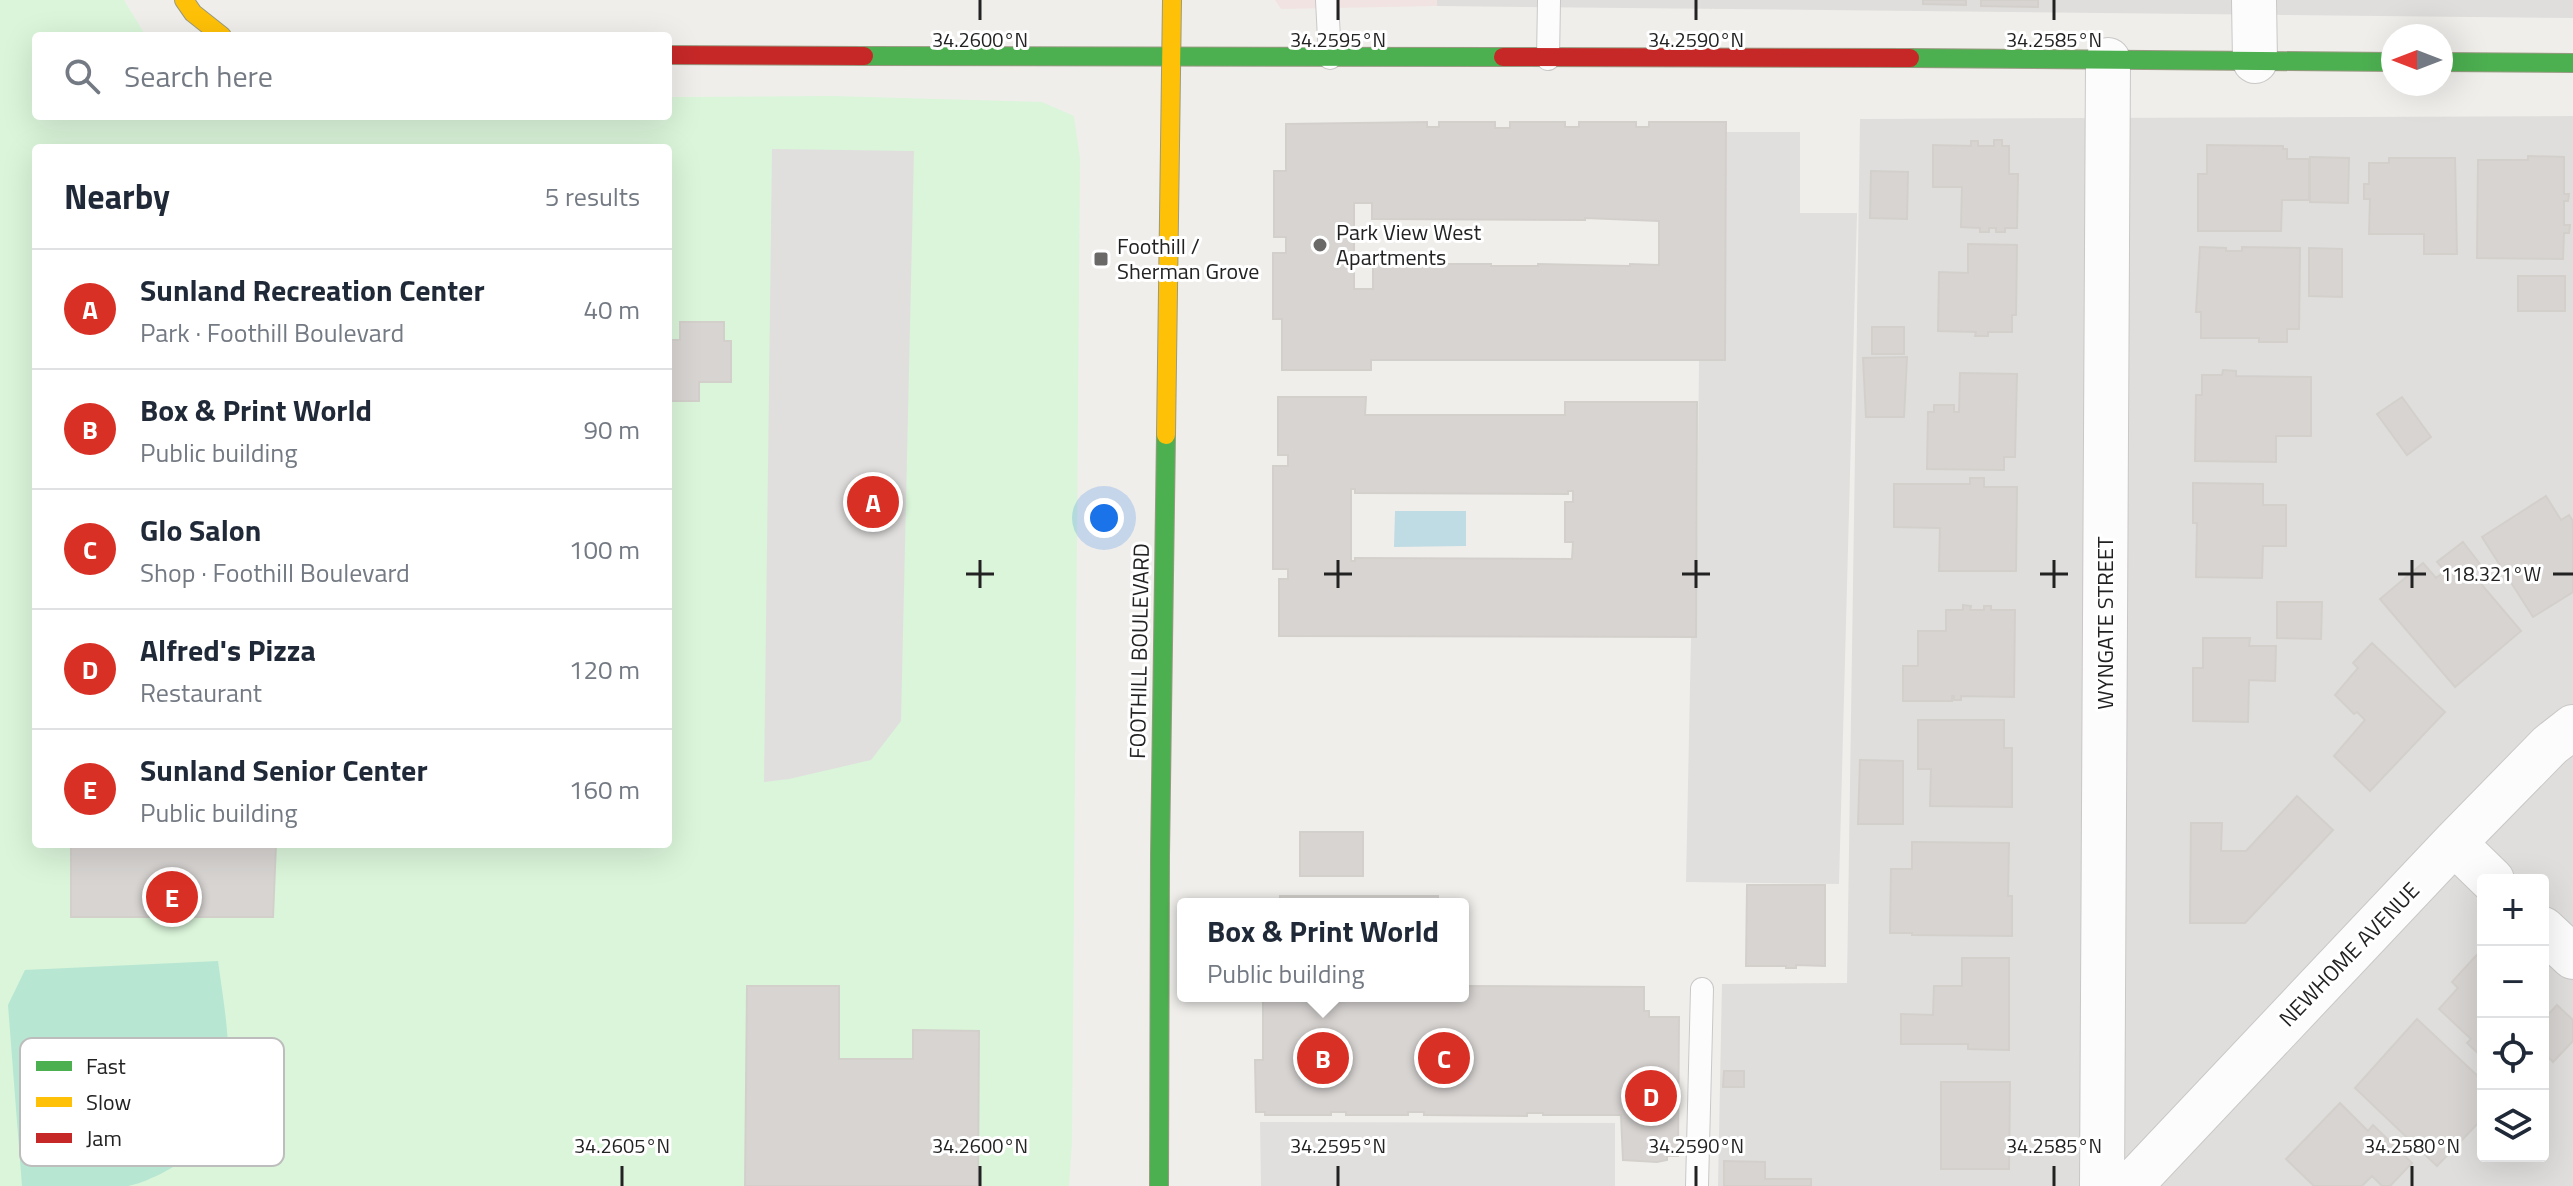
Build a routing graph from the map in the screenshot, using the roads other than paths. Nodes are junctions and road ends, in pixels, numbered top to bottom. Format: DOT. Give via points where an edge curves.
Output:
graph roads {
  1 [pos="184,0"];
  2 [pos="1172,0"];
  3 [pos="1327,0"];
  4 [pos="1549,0"];
  5 [pos="2254,0"];
  6 [pos="217,32"];
  7 [pos="672,55"];
  8 [pos="1171,58"];
  9 [pos="1330,58"];
  10 [pos="1548,59"];
  11 [pos="2108,60"];
  12 [pos="2255,61"];
  13 [pos="2381,62"];
  14 [pos="2453,62"];
  15 [pos="2573,63"];
  16 [pos="2573,727"];
  17 [pos="2454,843"];
  18 [pos="2486,874"];
  19 [pos="2549,935"];
  20 [pos="2573,957"];
  21 [pos="1702,989"];
  22 [pos="1160,1112"];
  23 [pos="1141,1186"];
  24 [pos="1159,1186"];
  25 [pos="1697,1186"];
  26 [pos="2102,1186"];
  27 [pos="2130,1186"];
  1 -- 6 [label="street"];
  2 -- 8 [label="street, FOOTHILL BOULEVARD"];
  3 -- 9 [label="lane"];
  4 -- 10 [label="lane"];
  5 -- 12 [label="street"];
  7 -- 8 [label="street"];
  8 -- 9 [label="street"];
  8 -- 22 [label="street, FOOTHILL BOULEVARD"];
  9 -- 10 [label="street"];
  10 -- 11 [label="street"];
  11 -- 12 [label="street"];
  11 -- 26 [label="street, WYNGATE STREET"];
  12 -- 13 [label="street"];
  14 -- 15 [label="street"];
  16 -- 17 [label="street, NEWHOME AVENUE"];
  17 -- 18 [label="street"];
  17 -- 27 [label="street, NEWHOME AVENUE"];
  19 -- 20 [label="street"];
  21 -- 25 [label="lane"];
  22 -- 23 [label="street, FOOTHILL BOULEVARD"];
  22 -- 24 [label="street, FOOTHILL BOULEVARD"];
}
